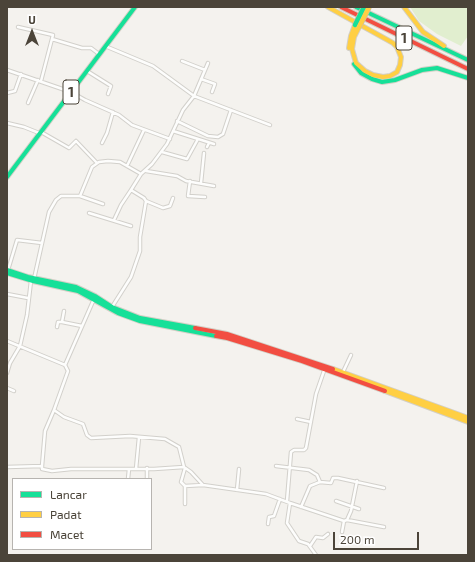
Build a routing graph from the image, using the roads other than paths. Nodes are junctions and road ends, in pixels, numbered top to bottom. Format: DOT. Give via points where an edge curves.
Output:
graph roads {
  1 [pos="135,7"];
  2 [pos="328,7"];
  3 [pos="340,7"];
  4 [pos="356,7"];
  5 [pos="364,7"];
  6 [pos="369,7"];
  7 [pos="404,7"];
  8 [pos="357,26"];
  9 [pos="18,28"];
  10 [pos="52,40"];
  11 [pos="105,46"];
  12 [pos="99,54"];
  13 [pos="468,59"];
  14 [pos="182,61"];
  15 [pos="208,63"];
  16 [pos="7,70"];
  17 [pos="205,70"];
  18 [pos="468,70"];
  19 [pos="86,71"];
  20 [pos="21,74"];
  21 [pos="468,78"];
  22 [pos="201,79"];
  23 [pos="40,81"];
  24 [pos="71,92"];
  25 [pos="212,92"];
  26 [pos="7,93"];
  27 [pos="108,94"];
  28 [pos="194,96"];
  29 [pos="28,103"];
  30 [pos="231,110"];
  31 [pos="113,112"];
  32 [pos="177,121"];
  33 [pos="7,123"];
  34 [pos="270,126"];
  35 [pos="144,130"];
  36 [pos="173,131"];
  37 [pos="40,133"];
  38 [pos="170,139"];
  39 [pos="198,139"];
  40 [pos="209,143"];
  41 [pos="102,144"];
  42 [pos="214,144"];
  43 [pos="207,147"];
  44 [pos="162,152"];
  45 [pos="204,153"];
  46 [pos="97,163"];
  47 [pos="127,166"];
  48 [pos="146,171"];
  49 [pos="141,174"];
  50 [pos="7,177"];
  51 [pos="190,181"];
  52 [pos="200,183"];
  53 [pos="214,186"];
  54 [pos="131,190"];
  55 [pos="80,196"];
  56 [pos="173,198"];
  57 [pos="205,198"];
  58 [pos="146,201"];
  59 [pos="103,204"];
  60 [pos="89,213"];
  61 [pos="114,220"];
  62 [pos="131,226"];
  63 [pos="42,243"];
  64 [pos="7,271"];
  65 [pos="33,280"];
  66 [pos="7,294"];
  67 [pos="28,298"];
  68 [pos="95,298"];
  69 [pos="112,307"];
  70 [pos="64,311"];
  71 [pos="62,322"];
  72 [pos="82,326"];
  73 [pos="57,327"];
  74 [pos="7,341"];
  75 [pos="20,346"];
  76 [pos="351,355"];
  77 [pos="65,365"];
  78 [pos="325,368"];
  79 [pos="7,372"];
  80 [pos="343,372"];
  81 [pos="7,388"];
  82 [pos="14,391"];
  83 [pos="54,410"];
  84 [pos="468,418"];
  85 [pos="297,420"];
  86 [pos="311,422"];
  87 [pos="468,422"];
  88 [pos="139,437"];
  89 [pos="42,466"];
  90 [pos="276,466"];
  91 [pos="7,467"];
  92 [pos="185,467"];
  93 [pos="289,467"];
  94 [pos="148,468"];
  95 [pos="129,469"];
  96 [pos="136,469"];
  97 [pos="239,469"];
  98 [pos="128,478"];
  99 [pos="147,478"];
  100 [pos="357,481"];
  101 [pos="320,482"];
  102 [pos="202,485"];
  103 [pos="185,486"];
  104 [pos="384,488"];
  105 [pos="237,490"];
  106 [pos="280,499"];
  107 [pos="336,501"];
  108 [pos="288,502"];
  109 [pos="185,504"];
  110 [pos="301,507"];
  111 [pos="352,507"];
  112 [pos="359,509"];
  113 [pos="345,521"];
  114 [pos="268,524"];
  115 [pos="384,527"];
  116 [pos="342,532"];
  117 [pos="328,534"];
  118 [pos="310,546"];
  119 [pos="316,555"];
  1 -- 11 [label="main road, 1"];
  2 -- 8 [label="main road" via="394,43 401,57 396,72 390,76 378,76 365,71 356,63 352,49"];
  3 -- 18 [label="main road, 1"];
  4 -- 13 [label="main road, 1"];
  5 -- 8 [label="main road, bridge"];
  6 -- 8 [label="main road, bridge"];
  7 -- 13 [label="main road" via="423,32"];
  8 -- 21 [label="main road" via="351,36 350,57 361,73 372,79 382,82 395,80 422,70 437,68"];
  9 -- 10 [label="street" via="52,34"];
  10 -- 12 [label="street" via="91,48"];
  10 -- 23 [label="street"];
  11 -- 12 [label="main road, 1"];
  11 -- 28 [label="street" via="153,66"];
  12 -- 19 [label="main road, 1"];
  14 -- 17 [label="street"];
  15 -- 17 [label="street"];
  16 -- 20 [label="street"];
  17 -- 22 [label="street"];
  19 -- 24 [label="main road, 1"];
  19 -- 27 [label="street" via="111,86"];
  20 -- 23 [label="street"];
  20 -- 26 [label="street" via="15,91"];
  22 -- 25 [label="street" via="215,84"];
  22 -- 28 [label="street"];
  23 -- 24 [label="street"];
  23 -- 29 [label="street"];
  24 -- 31 [label="street"];
  24 -- 37 [label="main road, 1"];
  28 -- 30 [label="street"];
  28 -- 32 [label="street"];
  30 -- 32 [label="street" via="223,134 218,137 208,136"];
  30 -- 34 [label="street"];
  31 -- 35 [label="street"];
  31 -- 41 [label="street"];
  32 -- 36 [label="street"];
  33 -- 37 [label="street"];
  35 -- 38 [label="street"];
  35 -- 47 [label="street"];
  36 -- 38 [label="street"];
  36 -- 39 [label="street"];
  37 -- 46 [label="street" via="69,148 76,141"];
  37 -- 50 [label="main road, 1"];
  38 -- 44 [label="street"];
  39 -- 40 [label="street"];
  39 -- 44 [label="street" via="187,159"];
  40 -- 42 [label="street"];
  40 -- 43 [label="street"];
  44 -- 48 [label="street"];
  45 -- 52 [label="street"];
  46 -- 47 [label="street" via="114,161"];
  46 -- 55 [label="street" via="92,167"];
  47 -- 49 [label="street"];
  48 -- 49 [label="street"];
  48 -- 51 [label="street"];
  49 -- 54 [label="street"];
  51 -- 52 [label="street"];
  51 -- 57 [label="street" via="187,195"];
  52 -- 53 [label="street"];
  54 -- 58 [label="street"];
  54 -- 61 [label="street"];
  55 -- 59 [label="street"];
  55 -- 63 [label="street" via="61,196 56,200"];
  56 -- 58 [label="street" via="170,206 165,208"];
  58 -- 69 [label="street" via="140,255"];
  60 -- 61 [label="street"];
  61 -- 62 [label="street"];
  63 -- 64 [label="street" via="17,240"];
  63 -- 65 [label="street"];
  64 -- 65 [label="main road"];
  65 -- 67 [label="street"];
  65 -- 68 [label="main road" via="69,287"];
  66 -- 67 [label="street"];
  67 -- 75 [label="street"];
  68 -- 69 [label="main road"];
  68 -- 72 [label="street"];
  68 -- 78 [label="main road" via="118,313 140,321 227,338"];
  69 -- 78 [label="main road" via="145,319 227,334"];
  70 -- 71 [label="street"];
  71 -- 72 [label="street"];
  71 -- 73 [label="street" via="58,322"];
  72 -- 77 [label="street"];
  74 -- 75 [label="street"];
  75 -- 77 [label="street"];
  75 -- 79 [label="street"];
  76 -- 80 [label="street"];
  77 -- 83 [label="street" via="68,371"];
  78 -- 80 [label="main road"];
  78 -- 86 [label="street" via="316,394"];
  78 -- 87 [label="main road"];
  80 -- 84 [label="main road"];
  81 -- 82 [label="street"];
  83 -- 88 [label="street" via="83,424 89,437"];
  83 -- 89 [label="street" via="45,431"];
  85 -- 86 [label="street"];
  86 -- 93 [label="street" via="306,448 292,450"];
  88 -- 92 [label="street" via="163,438 179,447"];
  88 -- 96 [label="street"];
  89 -- 91 [label="street"];
  89 -- 95 [label="street" via="42,469 52,471"];
  90 -- 93 [label="street"];
  92 -- 94 [label="street"];
  92 -- 102 [label="street"];
  92 -- 103 [label="street" via="181,482"];
  93 -- 101 [label="street" via="309,470 317,475"];
  93 -- 108 [label="street"];
  94 -- 96 [label="street"];
  94 -- 99 [label="street"];
  95 -- 96 [label="street"];
  95 -- 98 [label="street"];
  97 -- 105 [label="street"];
  100 -- 101 [label="street" via="335,478 331,483"];
  100 -- 104 [label="street"];
  100 -- 111 [label="street"];
  101 -- 110 [label="street" via="310,486"];
  102 -- 103 [label="street"];
  102 -- 105 [label="street"];
  103 -- 109 [label="street"];
  105 -- 106 [label="street" via="266,494"];
  106 -- 108 [label="street"];
  106 -- 114 [label="street" via="273,516 269,517"];
  107 -- 111 [label="street"];
  108 -- 110 [label="street"];
  108 -- 118 [label="street" via="287,523 299,541"];
  110 -- 113 [label="street"];
  111 -- 112 [label="street"];
  111 -- 113 [label="street"];
  113 -- 115 [label="street"];
  113 -- 116 [label="street"];
  117 -- 118 [label="street" via="323,538 317,536"];
  118 -- 119 [label="street"];
}
